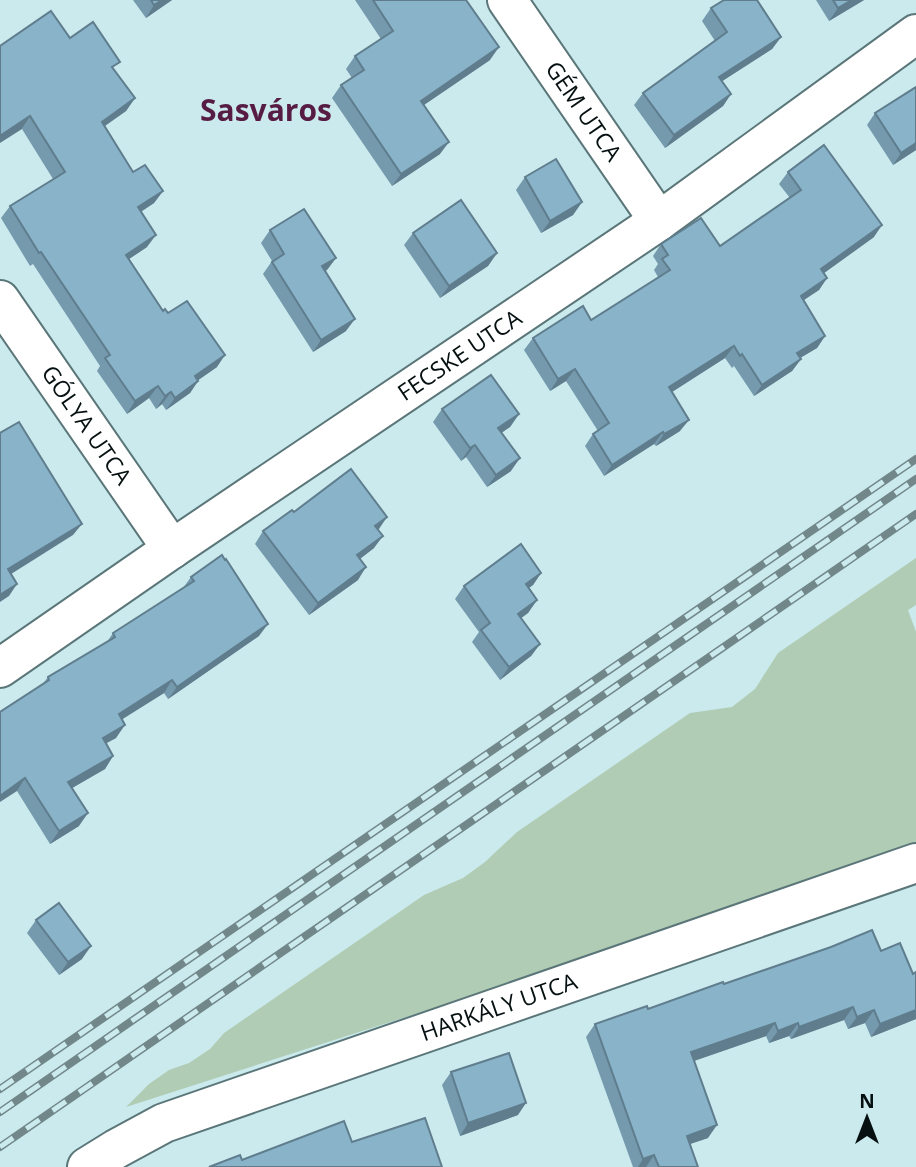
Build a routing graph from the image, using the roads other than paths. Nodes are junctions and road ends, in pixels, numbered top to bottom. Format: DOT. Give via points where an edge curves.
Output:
graph roads {
  1 [pos="508,0"];
  2 [pos="916,34"];
  3 [pos="659,221"];
  4 [pos="0,300"];
  5 [pos="172,550"];
  6 [pos="0,668"];
  7 [pos="916,863"];
  8 [pos="87,1167"];
  1 -- 3 [label="street, GÉM UTCA"];
  2 -- 3 [label="street, FECSKE UTCA"];
  3 -- 5 [label="street, FECSKE UTCA"];
  4 -- 5 [label="street, GÓLYA UTCA"];
  5 -- 6 [label="street, FECSKE UTCA"];
  7 -- 8 [label="street, HARKÁLY UTCA" via="164,1124"];
}
